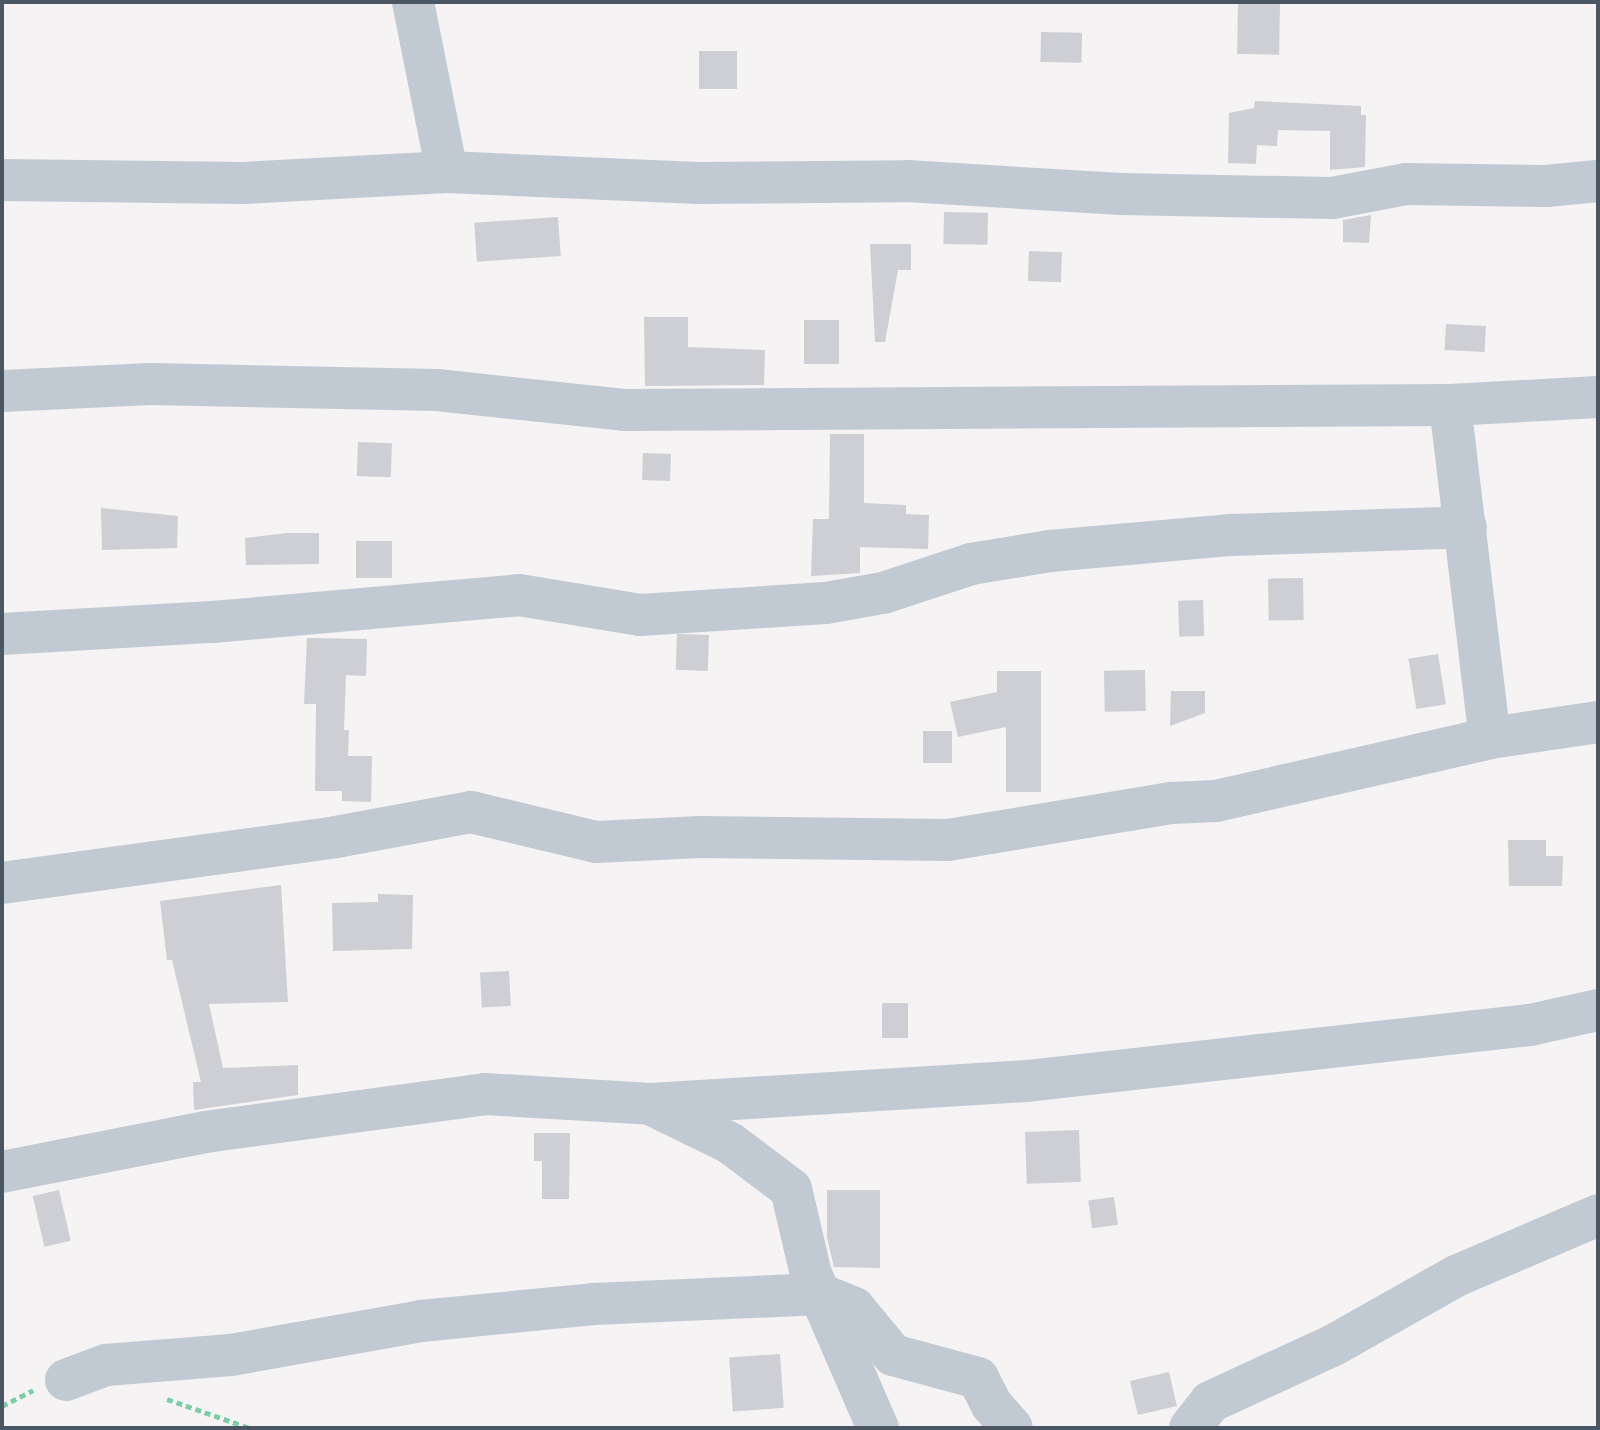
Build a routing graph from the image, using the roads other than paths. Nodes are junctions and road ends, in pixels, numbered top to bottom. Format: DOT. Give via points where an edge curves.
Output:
graph roads {
  1 [pos="413,2"];
  2 [pos="447,172"];
  3 [pos="2,180"];
  4 [pos="1598,181"];
  5 [pos="2,391"];
  6 [pos="1598,397"];
  7 [pos="1450,405"];
  8 [pos="1466,527"];
  9 [pos="2,634"];
  10 [pos="1598,722"];
  11 [pos="1490,738"];
  12 [pos="2,883"];
  13 [pos="1598,1010"];
  14 [pos="651,1104"];
  15 [pos="2,1172"];
  16 [pos="1598,1215"];
  17 [pos="820,1294"];
  18 [pos="66,1380"];
  19 [pos="878,1428"];
  20 [pos="1012,1428"];
  21 [pos="1190,1428"];
  1 -- 2 [label="street"];
  2 -- 3 [label="street" via="243,183"];
  2 -- 4 [label="street" via="698,183 921,181 1121,194 1332,198 1406,184 1546,186"];
  5 -- 7 [label="street" via="151,384 437,390 624,410"];
  6 -- 7 [label="street"];
  7 -- 8 [label="street"];
  8 -- 9 [label="street" via="1231,535 1050,551 971,564 883,593 826,603 640,615 519,595"];
  8 -- 11 [label="street"];
  10 -- 11 [label="street"];
  11 -- 12 [label="street" via="1216,801 1171,803 948,840 700,837 596,842 471,812 336,837"];
  13 -- 14 [label="street" via="1530,1025 1027,1081"];
  14 -- 15 [label="street" via="485,1094 205,1132"];
  14 -- 17 [label="street" via="730,1143 791,1189"];
  16 -- 21 [label="street" via="1456,1276 1332,1346 1210,1402"];
  17 -- 18 [label="street" via="636,1301 421,1321 231,1355 106,1365"];
  17 -- 19 [label="street"];
  17 -- 20 [label="street" via="854,1308 893,1355 978,1378"];
}
